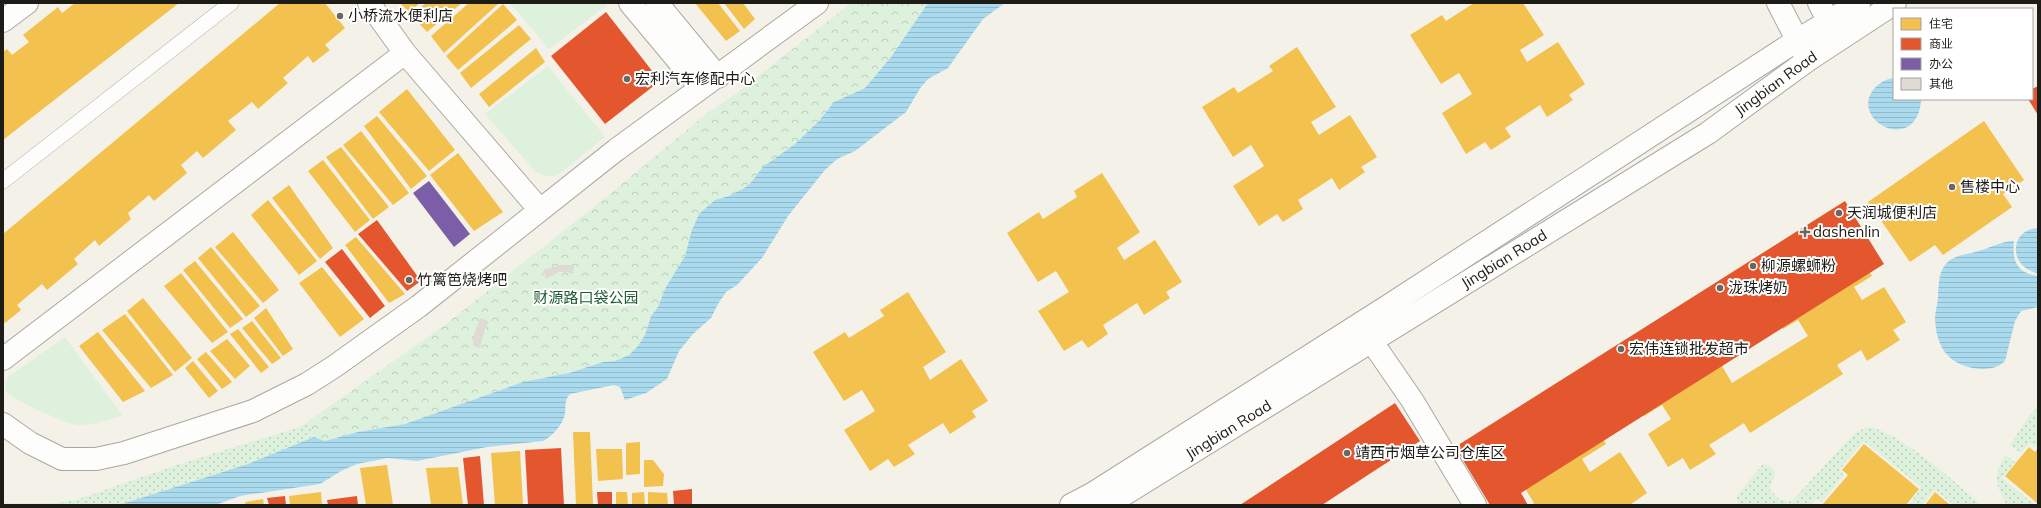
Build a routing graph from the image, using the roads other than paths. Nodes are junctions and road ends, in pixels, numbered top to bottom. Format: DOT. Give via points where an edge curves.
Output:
graph roads {
  1 [pos="27,3"];
  2 [pos="231,3"];
  3 [pos="369,3"];
  4 [pos="630,3"];
  5 [pos="817,3"];
  6 [pos="1778,3"];
  7 [pos="1819,3"];
  8 [pos="1859,3"];
  9 [pos="1895,3"];
  10 [pos="665,6"];
  11 [pos="3,21"];
  12 [pos="1834,32"];
  13 [pos="1796,41"];
  14 [pos="405,53"];
  15 [pos="1808,60"];
  16 [pos="710,82"];
  17 [pos="3,180"];
  18 [pos="540,210"];
  19 [pos="1372,342"];
  20 [pos="3,359"];
  21 [pos="3,424"];
  22 [pos="1071,505"];
  23 [pos="1107,505"];
  24 [pos="1476,505"];
  1 -- 11 [label="street"];
  2 -- 17 [label="lane"];
  3 -- 14 [label="street"];
  4 -- 16 [label="street"];
  5 -- 16 [label="street"];
  6 -- 13 [label="street"];
  7 -- 12 [label="street"];
  8 -- 12 [label="street, Jingbian Road"];
  9 -- 12 [label="street, Jingbian Road"];
  10 -- 16 [label="street"];
  12 -- 13 [label="street, Jingbian Road"];
  12 -- 15 [label="street, Jingbian Road"];
  13 -- 15 [label="street"];
  13 -- 22 [label="street, Jingbian Road" via="1391,304 1099,490"];
  14 -- 18 [label="street"];
  14 -- 20 [label="street"];
  15 -- 19 [label="street, Jingbian Road" via="1708,133"];
  16 -- 18 [label="street" via="616,150"];
  18 -- 21 [label="street" via="481,258 336,366 307,384 253,411 124,453 96,459 62,459 30,443"];
  19 -- 23 [label="street, Jingbian Road"];
  19 -- 24 [label="street" via="1412,400"];
}
